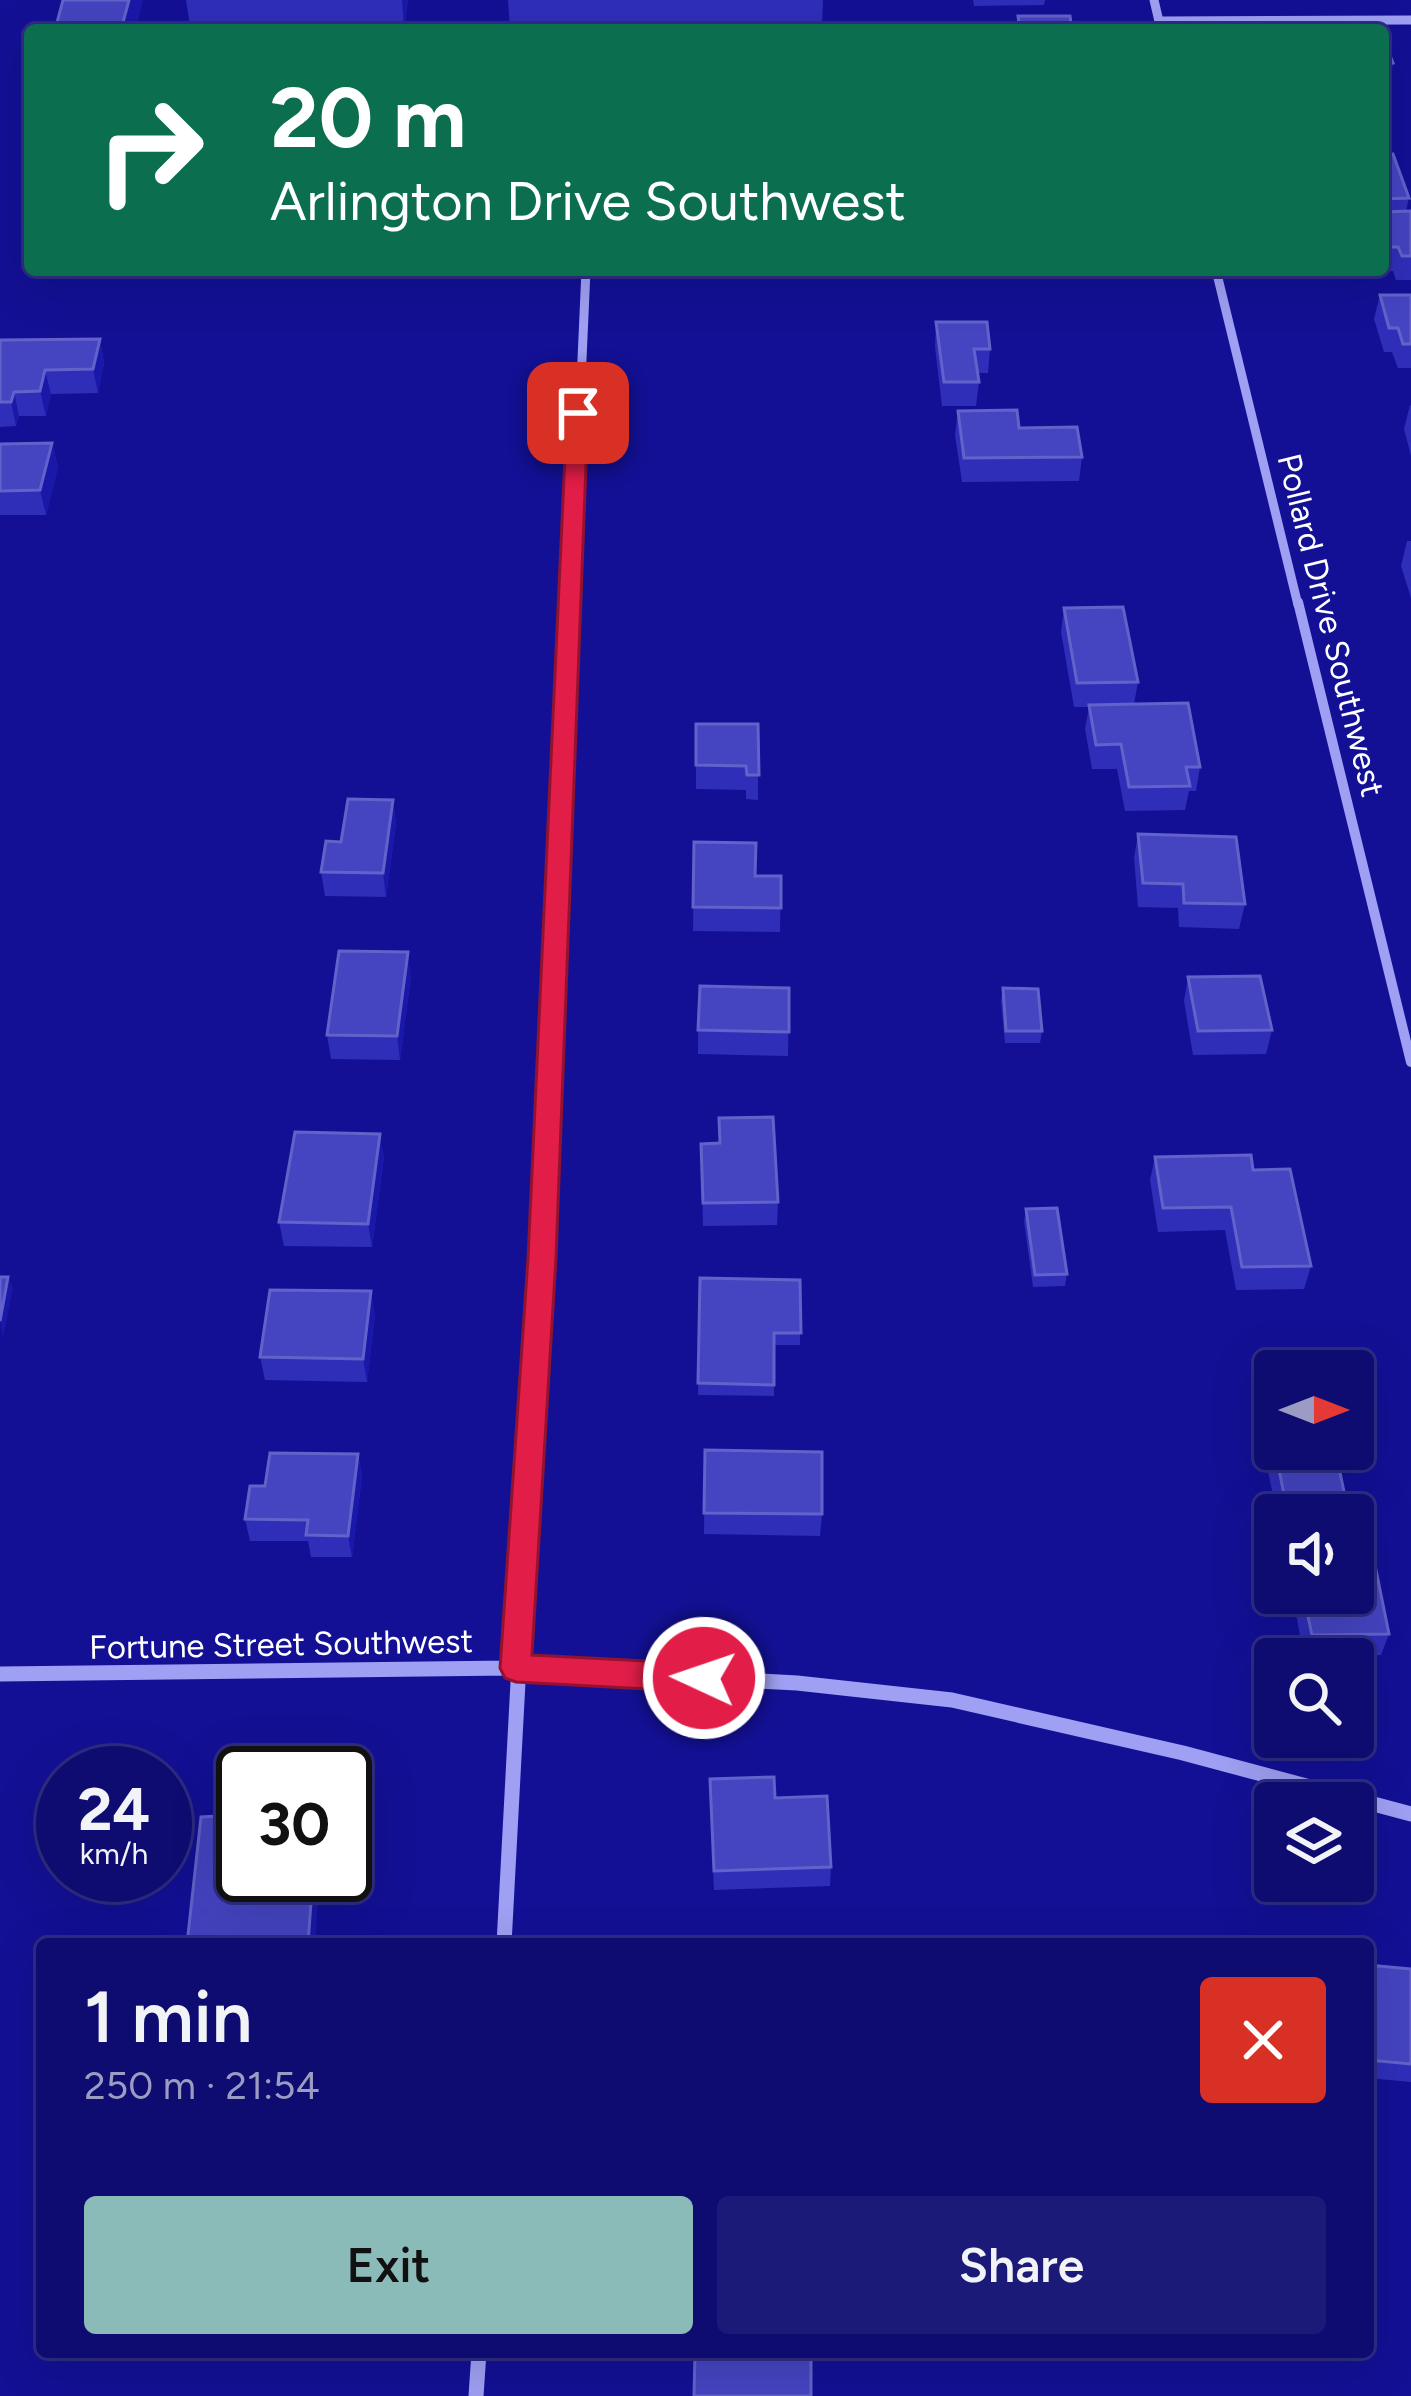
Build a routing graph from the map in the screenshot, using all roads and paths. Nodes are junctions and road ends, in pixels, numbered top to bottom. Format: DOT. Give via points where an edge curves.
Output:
graph roads {
  1 [pos="1411,20"];
  2 [pos="1210,24"];
  3 [pos="586,276"];
  4 [pos="1217,276"];
  5 [pos="1411,1062"];
  6 [pos="516,1668"];
  7 [pos="0,1674"];
  8 [pos="1411,1814"];
  9 [pos="504,1938"];
  10 [pos="479,2358"];
  11 [pos="476,2396"];
  1 -- 2 [label="street"];
  3 -- 6 [label="street"];
  4 -- 5 [label="street, Pollard Drive Southwest"];
  6 -- 7 [label="street, Fortune Street Southwest"];
  6 -- 8 [label="street, Fortune Street Southwest" via="952,1700"];
  6 -- 9 [label="street"];
  10 -- 11 [label="street"];
}
